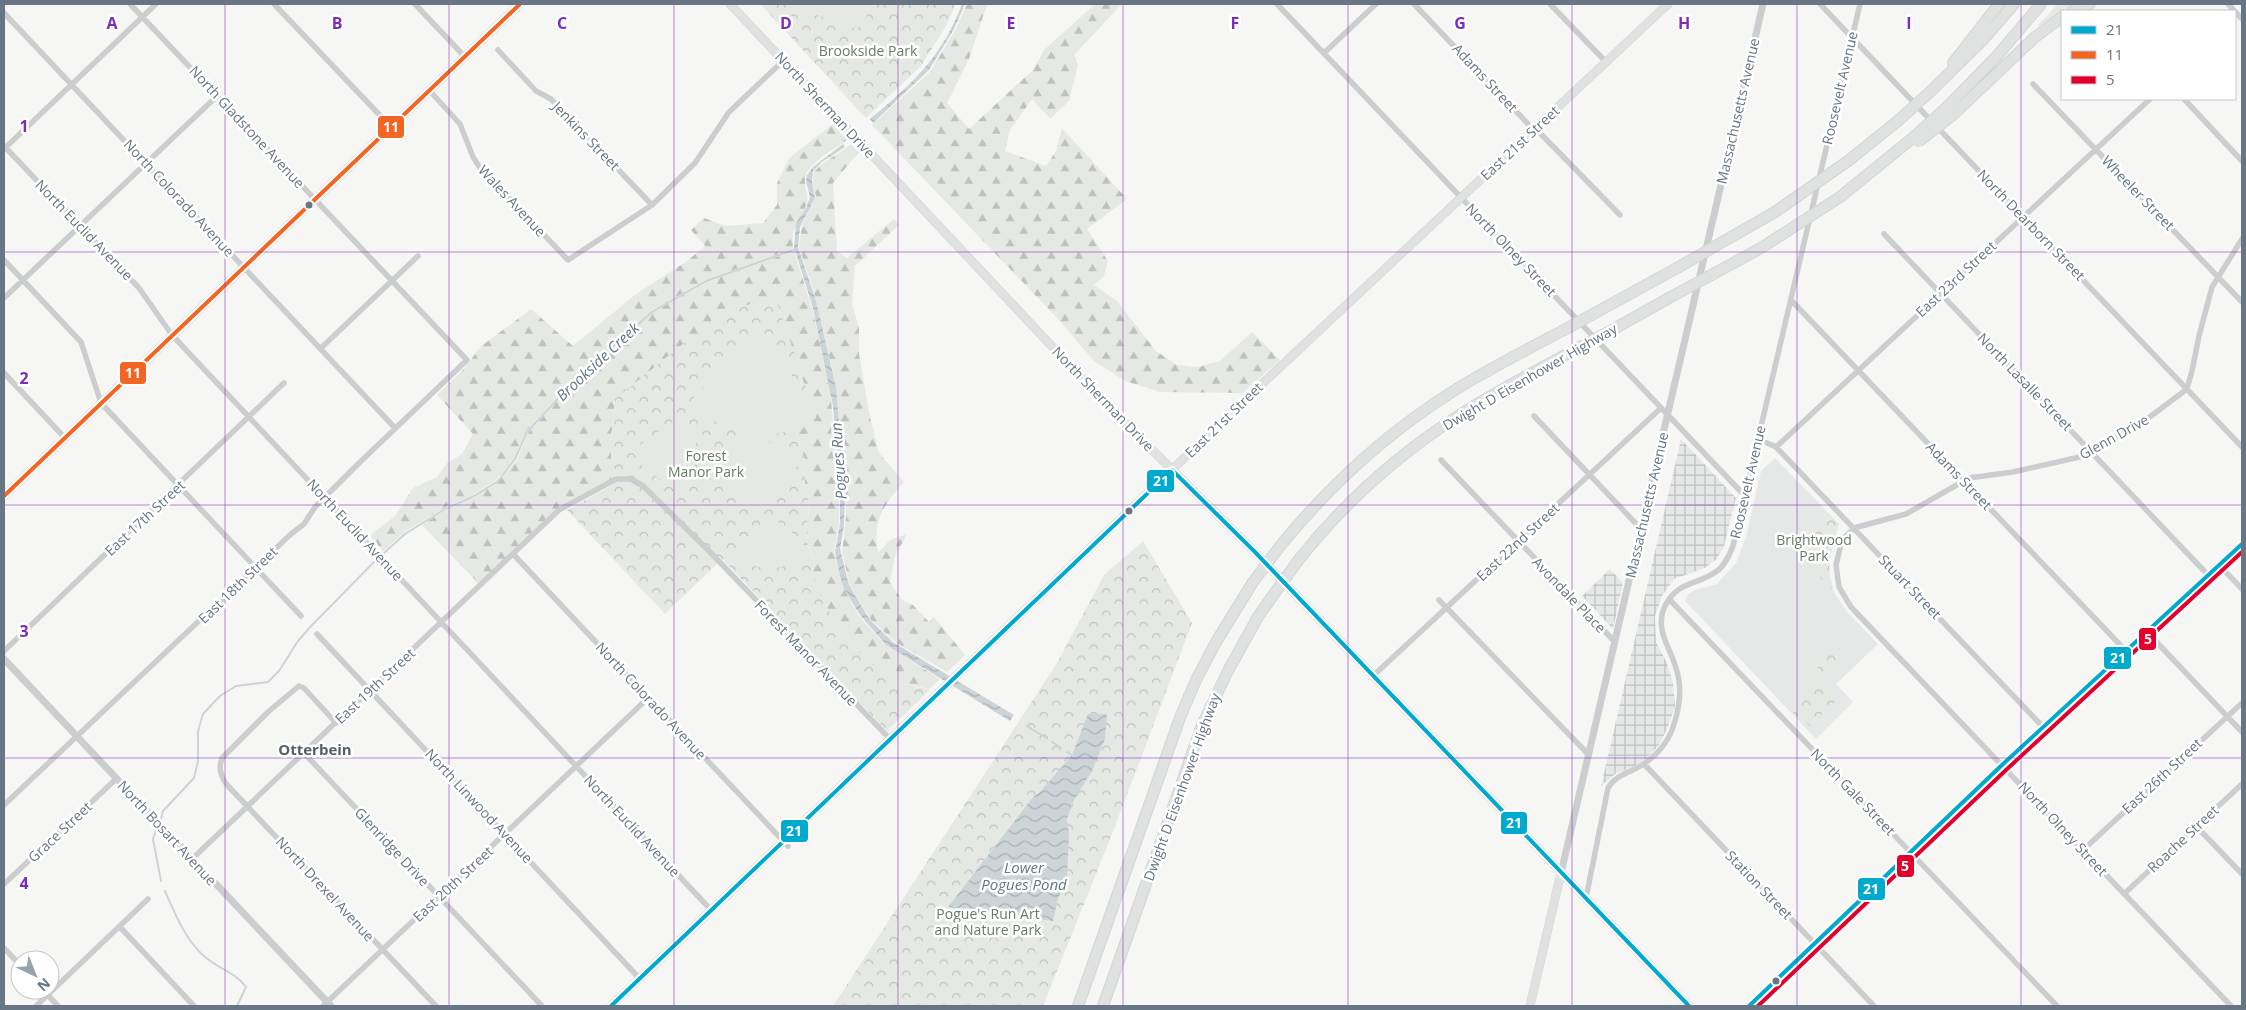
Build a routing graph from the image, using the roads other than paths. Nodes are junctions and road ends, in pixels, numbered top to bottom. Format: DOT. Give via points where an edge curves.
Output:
graph roads {
  1 [pos="130,4"];
  2 [pos="156,4"];
  3 [pos="274,4"];
  4 [pos="415,4"];
  5 [pos="520,4"];
  6 [pos="730,4"];
  7 [pos="1277,4"];
  8 [pos="1376,4"];
  9 [pos="1414,4"];
  10 [pos="1550,4"];
  11 [pos="1668,4"];
  12 [pos="1763,4"];
  13 [pos="1820,4"];
  14 [pos="1860,4"];
  15 [pos="1998,4"];
  16 [pos="2014,4"];
  17 [pos="2041,4"];
  18 [pos="2090,4"];
  19 [pos="2075,10"];
  20 [pos="4,12"];
  21 [pos="142,17"];
  22 [pos="2061,18"];
  23 [pos="1852,37"];
  24 [pos="498,50"];
  25 [pos="1324,53"];
  26 [pos="465,57"];
  27 [pos="783,61"];
  28 [pos="1606,62"];
  29 [pos="71,84"];
  30 [pos="2033,84"];
  31 [pos="429,90"];
  32 [pos="1930,91"];
  33 [pos="217,96"];
  34 [pos="2149,100"];
  35 [pos="2185,100"];
  36 [pos="1951,111"];
  37 [pos="391,127"];
  38 [pos="1534,129"];
  39 [pos="4,147"];
  40 [pos="2096,149"];
  41 [pos="2242,161"];
  42 [pos="146,163"];
  43 [pos="1461,198"];
  44 [pos="315,199"];
  45 [pos="652,205"];
  46 [pos="1620,215"];
  47 [pos="2023,217"];
  48 [pos="80,226"];
  49 [pos="1884,234"];
  50 [pos="2242,239"];
  51 [pos="418,256"];
  52 [pos="4,260"];
  53 [pos="244,267"];
  54 [pos="2218,277"];
  55 [pos="23,280"];
  56 [pos="392,281"];
  57 [pos="1941,294"];
  58 [pos="4,298"];
  59 [pos="1791,300"];
  60 [pos="2242,302"];
  61 [pos="172,335"];
  62 [pos="321,348"];
  63 [pos="466,360"];
  64 [pos="1858,370"];
  65 [pos="4,373"];
  66 [pos="284,383"];
  67 [pos="2187,388"];
  68 [pos="101,403"];
  69 [pos="1661,408"];
  70 [pos="1668,415"];
  71 [pos="1534,416"];
  72 [pos="249,418"];
  73 [pos="395,428"];
  74 [pos="65,438"];
  75 [pos="1758,439"];
  76 [pos="1776,447"];
  77 [pos="2242,447"];
  78 [pos="2092,452"];
  79 [pos="1441,460"];
  80 [pos="1172,470"];
  81 [pos="1590,475"];
  82 [pos="1963,480"];
  83 [pos="178,486"];
  84 [pos="4,496"];
  85 [pos="1745,496"];
  86 [pos="325,498"];
  87 [pos="1854,528"];
  88 [pos="1641,529"];
  89 [pos="1518,542"];
  90 [pos="2242,544"];
  91 [pos="514,554"];
  92 [pos="2219,565"];
  93 [pos="255,568"];
  94 [pos="2208,575"];
  95 [pos="2242,589"];
  96 [pos="1669,599"];
  97 [pos="1439,600"];
  98 [pos="1447,608"];
  99 [pos="301,616"];
  100 [pos="442,623"];
  101 [pos="2147,632"];
  102 [pos="317,634"];
  103 [pos="1615,642"];
  104 [pos="4,651"];
  105 [pos="2126,651"];
  106 [pos="4,659"];
  107 [pos="1373,676"];
  108 [pos="371,691"];
  109 [pos="648,698"];
  110 [pos="2242,702"];
  111 [pos="2227,716"];
  112 [pos="336,723"];
  113 [pos="2043,727"];
  114 [pos="2242,732"];
  115 [pos="77,736"];
  116 [pos="890,739"];
  117 [pos="304,753"];
  118 [pos="1589,755"];
  119 [pos="1644,764"];
  120 [pos="2002,765"];
  121 [pos="576,767"];
  122 [pos="116,779"];
  123 [pos="2242,784"];
  124 [pos="4,805"];
  125 [pos="248,806"];
  126 [pos="2196,827"];
  127 [pos="505,834"];
  128 [pos="786,844"];
  129 [pos="2082,850"];
  130 [pos="1911,852"];
  131 [pos="192,859"];
  132 [pos="1561,873"];
  133 [pos="2242,874"];
  134 [pos="4,884"];
  135 [pos="2124,894"];
  136 [pos="439,897"];
  137 [pos="1586,898"];
  138 [pos="148,899"];
  139 [pos="712,910"];
  140 [pos="120,927"];
  141 [pos="1814,944"];
  142 [pos="383,950"];
  143 [pos="640,979"];
  144 [pos="60,984"];
  145 [pos="327,1005"];
  146 [pos="194,1006"];
  147 [pos="436,1006"];
  148 [pos="542,1006"];
  149 [pos="611,1006"];
  150 [pos="1078,1006"];
  151 [pos="1103,1006"];
  152 [pos="1530,1006"];
  153 [pos="1689,1006"];
  154 [pos="1749,1006"];
  155 [pos="1874,1006"];
  156 [pos="2057,1006"];
  157 [pos="2231,1006"];
  1 -- 21 [label="street, North Gladstone Avenue"];
  2 -- 21 [label="street"];
  3 -- 37 [label="street"];
  4 -- 26 [label="street"];
  5 -- 26 [label="main road"];
  6 -- 27 [label="main road, North Sherman Drive"];
  7 -- 25 [label="street, North Olney Street"];
  8 -- 25 [label="street"];
  9 -- 38 [label="street, Adams Street"];
  10 -- 28 [label="street"];
  11 -- 28 [label="main road, East 21st Street"];
  12 -- 70 [label="street, Massachusetts Avenue"];
  13 -- 23 [label="street, North Dearborn Street"];
  14 -- 23 [label="street, Roosevelt Avenue"];
  15 -- 32 [label="highway"];
  16 -- 32 [label="highway, Dwight D Eisenhower Highway" via="1982,41"];
  17 -- 36 [label="highway, Dwight D Eisenhower Highway"];
  18 -- 19 [label="highway"];
  20 -- 29 [label="street, North Colorado Avenue"];
  21 -- 29 [label="street"];
  21 -- 33 [label="street, North Gladstone Avenue"];
  22 -- 36 [label="highway"];
  23 -- 47 [label="street, North Dearborn Street"];
  23 -- 59 [label="street, Roosevelt Avenue"];
  24 -- 45 [label="street, Jenkins Street" via="536,91 551,99"];
  25 -- 43 [label="street, North Olney Street"];
  26 -- 31 [label="main road"];
  27 -- 45 [label="street" via="733,108 695,163"];
  27 -- 80 [label="main road, North Sherman Drive"];
  28 -- 38 [label="main road, East 21st Street"];
  29 -- 39 [label="street"];
  29 -- 42 [label="street, North Colorado Avenue"];
  30 -- 40 [label="street, Wheeler Street"];
  31 -- 37 [label="main road"];
  31 -- 45 [label="street, Wales Avenue" via="460,124 480,168 568,260"];
  32 -- 150 [label="highway, Dwight D Eisenhower Highway, bridge" via="1848,162 1775,212 1453,391 1391,435 1319,500 1253,582 1196,680"];
  33 -- 42 [label="street"];
  33 -- 44 [label="street, North Gladstone Avenue"];
  34 -- 40 [label="street, East 23rd Street"];
  35 -- 41 [label="street"];
  36 -- 151 [label="highway, Dwight D Eisenhower Highway, bridge" via="1840,197 1761,248 1468,410 1417,445 1355,498 1323,531 1260,615 1202,725"];
  37 -- 44 [label="main road"];
  38 -- 43 [label="main road, East 21st Street"];
  38 -- 46 [label="street, Adams Street"];
  39 -- 48 [label="street, North Euclid Avenue"];
  40 -- 47 [label="street, East 23rd Street"];
  40 -- 54 [label="street, Wheeler Street"];
  42 -- 48 [label="street"];
  42 -- 53 [label="street, North Colorado Avenue"];
  43 -- 69 [label="street, North Olney Street"];
  43 -- 80 [label="main road, East 21st Street"];
  44 -- 53 [label="main road"];
  44 -- 56 [label="street, North Gladstone Avenue"];
  47 -- 57 [label="street, East 23rd Street"];
  47 -- 67 [label="street, North Dearborn Street"];
  48 -- 55 [label="street"];
  48 -- 61 [label="street, North Euclid Avenue" via="139,288"];
  49 -- 57 [label="street, North Lasalle Street"];
  50 -- 54 [label="street"];
  51 -- 56 [label="street"];
  52 -- 55 [label="street"];
  53 -- 61 [label="main road"];
  53 -- 62 [label="street, North Colorado Avenue"];
  54 -- 60 [label="street, Wheeler Street"];
  54 -- 67 [label="street" via="2208,301"];
  55 -- 58 [label="street"];
  55 -- 68 [label="street" via="82,342"];
  56 -- 62 [label="street"];
  56 -- 63 [label="street, North Gladstone Avenue"];
  57 -- 64 [label="street, East 23rd Street"];
  57 -- 78 [label="street, North Lasalle Street"];
  59 -- 64 [label="street, Adams Street"];
  59 -- 75 [label="street, Roosevelt Avenue"];
  61 -- 68 [label="main road"];
  61 -- 72 [label="street, North Euclid Avenue"];
  62 -- 73 [label="street, North Colorado Avenue"];
  63 -- 73 [label="street, East 18th Street"];
  64 -- 76 [label="street, East 23rd Street"];
  64 -- 82 [label="street, Adams Street"];
  65 -- 74 [label="street"];
  66 -- 72 [label="street, East 17th Street"];
  67 -- 77 [label="street, North Dearborn Street"];
  67 -- 78 [label="street, Glenn Drive" via="2143,422"];
  68 -- 74 [label="main road"];
  68 -- 83 [label="street"];
  69 -- 70 [label="street, North Olney Street"];
  69 -- 81 [label="street, East 22nd Street"];
  70 -- 85 [label="street, North Olney Street"];
  70 -- 88 [label="street, Massachusetts Avenue"];
  71 -- 81 [label="street"];
  72 -- 83 [label="street, East 17th Street"];
  72 -- 86 [label="street, North Euclid Avenue"];
  73 -- 86 [label="street, East 18th Street"];
  74 -- 84 [label="main road"];
  75 -- 76 [label="street"];
  75 -- 85 [label="street, Roosevelt Avenue"];
  76 -- 87 [label="street, Stuart Street"];
  78 -- 82 [label="street, Glenn Drive"];
  78 -- 94 [label="street, North Lasalle Street"];
  79 -- 89 [label="street, Avondale Place"];
  80 -- 107 [label="main road, North Sherman Drive"];
  80 -- 116 [label="main road, East 21st Street"];
  81 -- 88 [label="street"];
  81 -- 89 [label="street, East 22nd Street"];
  82 -- 87 [label="street, Glenn Drive" via="1906,514"];
  82 -- 105 [label="street, Adams Street"];
  83 -- 93 [label="street"];
  83 -- 104 [label="street, East 17th Street"];
  85 -- 96 [label="street, Roosevelt Avenue" via="1733,546 1724,564 1712,574 1679,588"];
  86 -- 93 [label="street, East 18th Street" via="304,524"];
  86 -- 100 [label="street, North Euclid Avenue"];
  87 -- 113 [label="street, Stuart Street"];
  87 -- 120 [label="street, North Olney Street" via="1842,540 1836,565 1839,587 1846,601"];
  88 -- 103 [label="street, Massachusetts Avenue"];
  89 -- 98 [label="street, East 22nd Street"];
  89 -- 103 [label="street, Avondale Place"];
  90 -- 92 [label="street"];
  91 -- 100 [label="street, East 19th Street"];
  91 -- 109 [label="street, North Colorado Avenue"];
  91 -- 116 [label="street, Forest Manor Avenue" via="559,510 614,480 626,478 642,486 722,565"];
  92 -- 94 [label="street"];
  92 -- 95 [label="street"];
  93 -- 99 [label="street"];
  93 -- 115 [label="street, East 18th Street"];
  94 -- 101 [label="street"];
  96 -- 119 [label="street" via="1661,626 1679,679 1677,713 1667,740"];
  96 -- 130 [label="street, North Gale Street"];
  97 -- 98 [label="street"];
  98 -- 107 [label="street, East 22nd Street"];
  98 -- 118 [label="street"];
  100 -- 108 [label="street, East 19th Street"];
  100 -- 121 [label="street, North Euclid Avenue"];
  101 -- 105 [label="street"];
  101 -- 111 [label="street"];
  102 -- 108 [label="street, North Linwood Avenue"];
  103 -- 118 [label="street, Massachusetts Avenue"];
  105 -- 113 [label="street"];
  106 -- 115 [label="street, North Bosart Avenue"];
  107 -- 132 [label="main road, North Sherman Drive"];
  108 -- 112 [label="street, East 19th Street"];
  108 -- 127 [label="street, North Linwood Avenue"];
  109 -- 121 [label="street, East 20th Street"];
  109 -- 128 [label="street, North Colorado Avenue"];
  110 -- 111 [label="street, East 26th Street"];
  111 -- 114 [label="street"];
  111 -- 129 [label="street, East 26th Street"];
  112 -- 117 [label="street, East 19th Street"];
  112 -- 125 [label="street, North Drexel Avenue" via="304,688 296,688 222,758 220,768 228,786"];
  113 -- 120 [label="street"];
  115 -- 122 [label="street, North Bosart Avenue"];
  115 -- 124 [label="street, East 18th Street"];
  116 -- 128 [label="main road, East 21st Street"];
  117 -- 125 [label="street, East 19th Street"];
  117 -- 136 [label="street, Glenridge Drive"];
  118 -- 132 [label="street, Massachusetts Avenue"];
  119 -- 137 [label="street" via="1610,785"];
  119 -- 141 [label="street, Station Street"];
  120 -- 129 [label="street, North Olney Street"];
  120 -- 130 [label="street"];
  121 -- 127 [label="street, East 20th Street"];
  121 -- 139 [label="street, North Euclid Avenue"];
  122 -- 131 [label="street, North Bosart Avenue"];
  122 -- 134 [label="street, Grace Street"];
  123 -- 126 [label="street, Roache Street"];
  125 -- 131 [label="street, East 19th Street"];
  125 -- 142 [label="street, North Drexel Avenue"];
  126 -- 133 [label="street"];
  126 -- 135 [label="street, Roache Street"];
  127 -- 136 [label="street, East 20th Street"];
  127 -- 143 [label="street, North Linwood Avenue"];
  128 -- 139 [label="main road, East 21st Street"];
  129 -- 135 [label="street, North Olney Street"];
  130 -- 141 [label="street"];
  130 -- 156 [label="street, North Gale Street"];
  131 -- 145 [label="street, North Bosart Avenue"];
  132 -- 137 [label="main road, North Sherman Drive"];
  132 -- 152 [label="main road, Massachusetts Avenue"];
  135 -- 157 [label="street, North Olney Street"];
  136 -- 142 [label="street, East 20th Street"];
  136 -- 148 [label="street, Glenridge Drive"];
  137 -- 153 [label="main road, North Sherman Drive"];
  138 -- 140 [label="street"];
  139 -- 143 [label="main road, East 21st Street"];
  140 -- 144 [label="street"];
  140 -- 146 [label="street"];
  141 -- 154 [label="street"];
  141 -- 155 [label="street, Station Street"];
  142 -- 145 [label="street, East 20th Street"];
  142 -- 147 [label="street, North Drexel Avenue"];
  143 -- 149 [label="main road, East 21st Street"];
}
